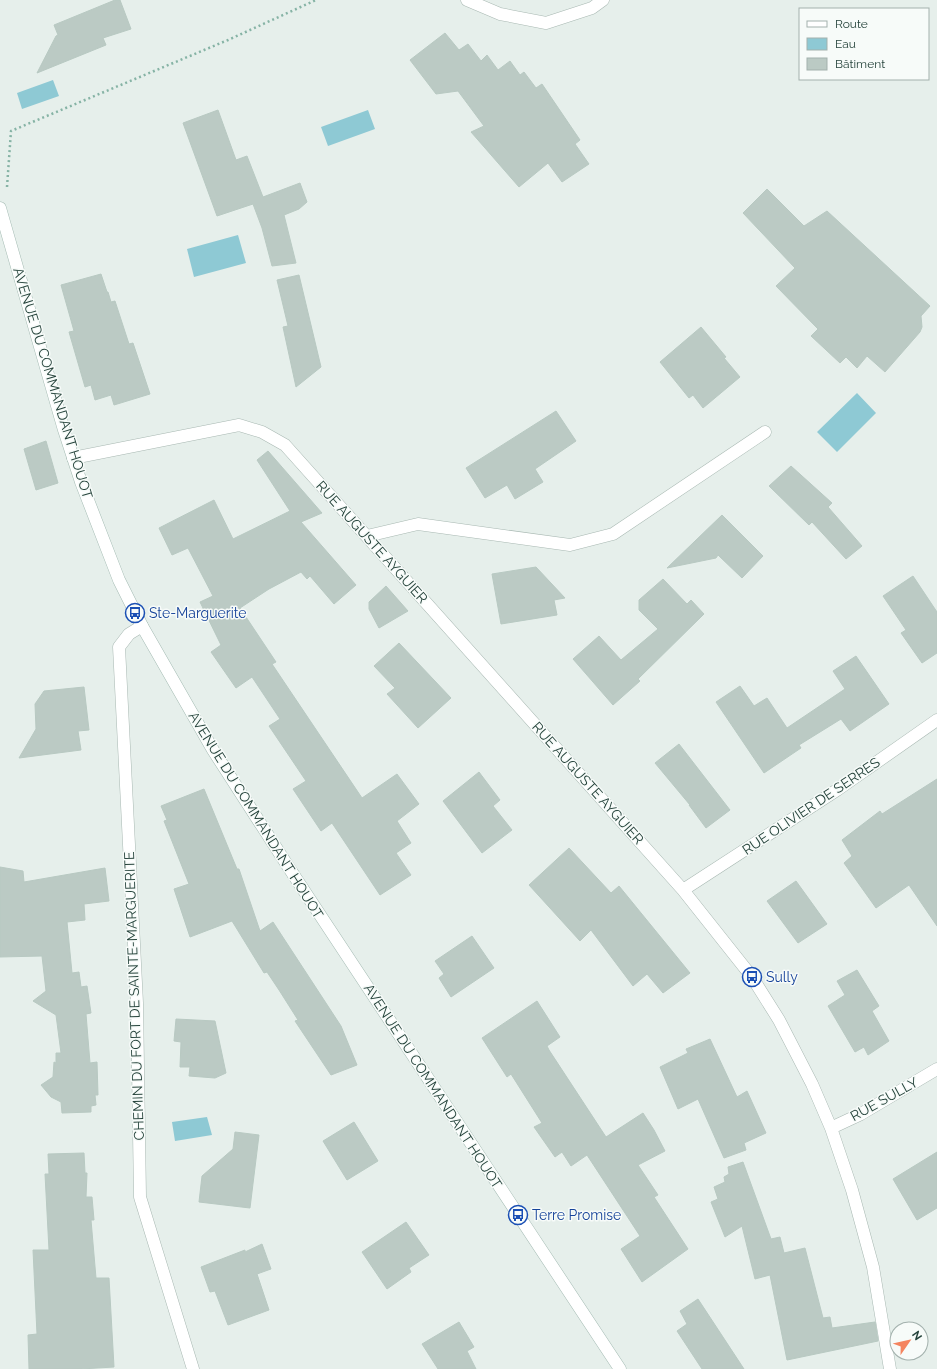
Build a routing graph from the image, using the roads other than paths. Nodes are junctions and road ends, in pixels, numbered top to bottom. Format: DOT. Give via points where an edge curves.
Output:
graph roads {
  1 [pos="467,0"];
  2 [pos="603,0"];
  3 [pos="0,208"];
  4 [pos="765,432"];
  5 [pos="73,458"];
  6 [pos="367,536"];
  7 [pos="142,626"];
  8 [pos="937,720"];
  9 [pos="683,890"];
  10 [pos="937,1069"];
  11 [pos="831,1128"];
  12 [pos="193,1369"];
  13 [pos="620,1369"];
  14 [pos="890,1369"];
  1 -- 2 [label="street" via="500,14 546,23 592,8"];
  3 -- 5 [label="street, AVENUE DU COMMANDANT HOUOT"];
  4 -- 6 [label="street" via="613,534 570,545 418,524"];
  5 -- 6 [label="street, RUE AUGUSTE AYGUIER" via="239,425 262,432 285,445"];
  5 -- 7 [label="street, AVENUE DU COMMANDANT HOUOT" via="119,580"];
  6 -- 9 [label="street, RUE AUGUSTE AYGUIER"];
  7 -- 12 [label="street, CHEMIN DU FORT DE SAINTE-MARGUERITE" via="129,634 119,647 138,1003 140,1197"];
  7 -- 13 [label="street, AVENUE DU COMMANDANT HOUOT" via="213,750"];
  8 -- 9 [label="street, RUE OLIVIER DE SERRES" via="837,790"];
  9 -- 11 [label="street, RUE AUGUSTE AYGUIER" via="752,977 779,1020"];
  10 -- 11 [label="street, RUE SULLY" via="861,1114"];
  11 -- 14 [label="street, RUE AUGUSTE AYGUIER" via="852,1190 873,1266"];
}
